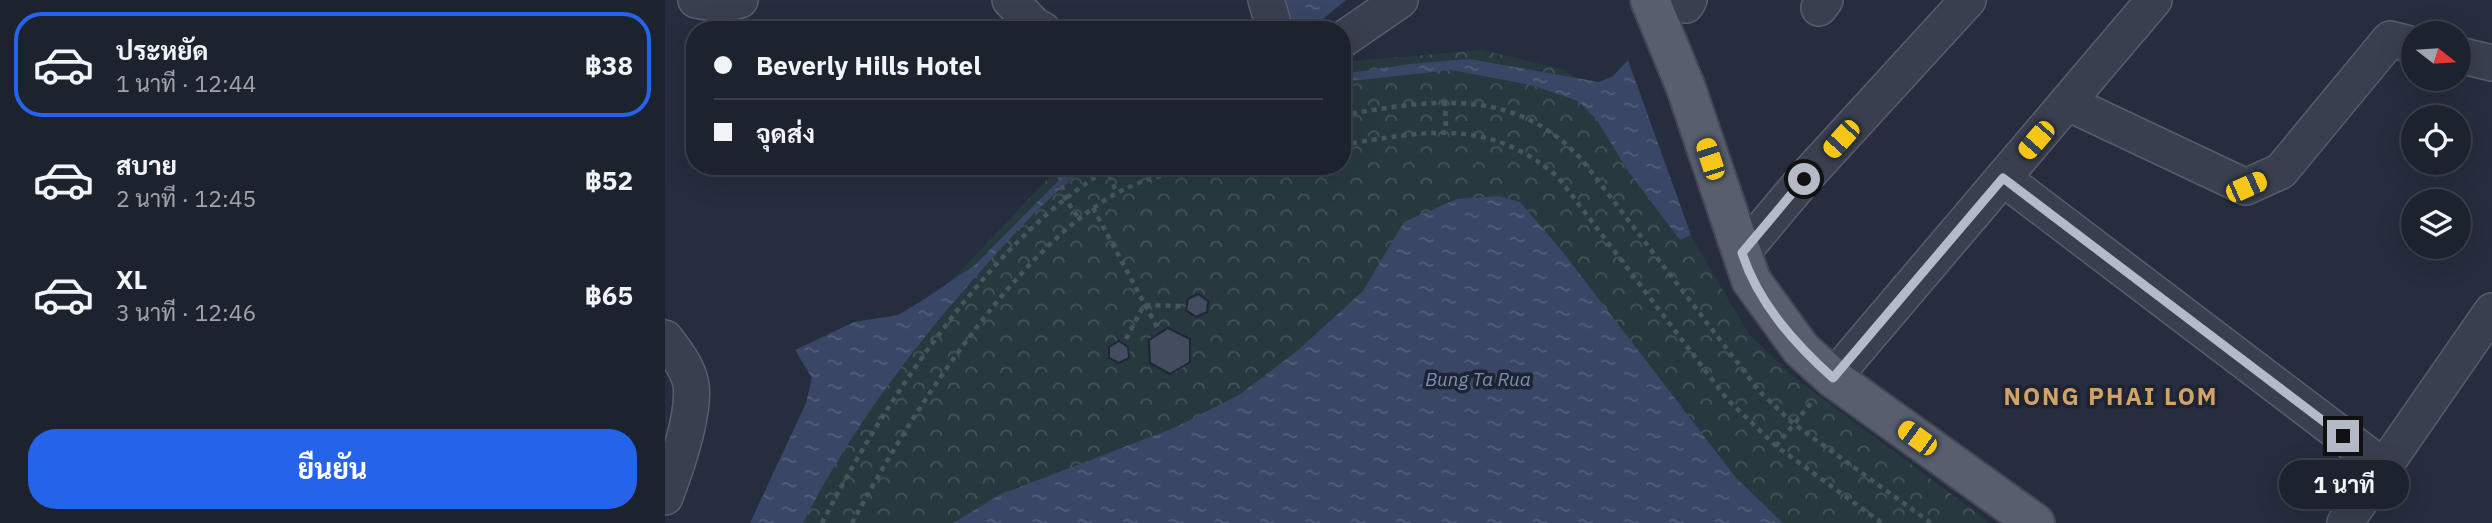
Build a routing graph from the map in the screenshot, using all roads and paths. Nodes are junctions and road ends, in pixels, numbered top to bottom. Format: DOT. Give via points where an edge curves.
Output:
graph roads {
  1 [pos="696,0"];
  2 [pos="738,0"];
  3 [pos="1010,0"];
  4 [pos="1266,0"];
  5 [pos="1400,0"];
  6 [pos="1968,0"];
  7 [pos="2154,0"];
  8 [pos="1675,2"];
  9 [pos="743,21"];
  10 [pos="1030,21"];
  11 [pos="1272,21"];
  12 [pos="1351,34"];
  13 [pos="2401,42"];
  14 [pos="2471,58"];
  15 [pos="2492,63"];
  16 [pos="1445,101"];
  17 [pos="2068,103"];
  18 [pos="1351,114"];
  19 [pos="1446,131"];
  20 [pos="1351,144"];
  21 [pos="1059,175"];
  22 [pos="1096,175"];
  23 [pos="1109,175"];
  24 [pos="1161,175"];
  25 [pos="2003,178"];
  26 [pos="1118,193"];
  27 [pos="1065,198"];
  28 [pos="1093,208"];
  29 [pos="1079,219"];
  30 [pos="1742,253"];
  31 [pos="1144,305"];
  32 [pos="1181,306"];
  33 [pos="2492,311"];
  34 [pos="1157,327"];
  35 [pos="665,338"];
  36 [pos="1126,339"];
  37 [pos="1833,378"];
  38 [pos="1794,424"];
  39 [pos="1776,446"];
  40 [pos="2385,468"];
  41 [pos="665,497"];
  42 [pos="822,523"];
  43 [pos="852,523"];
  44 [pos="1882,523"];
  45 [pos="1931,523"];
  46 [pos="2035,523"];
  47 [pos="2344,523"];
  1 -- 2 [label="street" via="719,4"];
  2 -- 9 [label="street"];
  3 -- 10 [label="street"];
  4 -- 11 [label="street"];
  5 -- 12 [label="street"];
  6 -- 30 [label="street"];
  7 -- 17 [label="street"];
  8 -- 30 [label="main road" via="1686,88"];
  13 -- 17 [label="street" via="2391,39 2281,171 2246,187"];
  14 -- 15 [label="street"];
  16 -- 18 [label="path"];
  16 -- 19 [label="path"];
  16 -- 38 [label="path" via="1481,103 1513,112 1542,125 1567,144 1732,359"];
  17 -- 25 [label="street"];
  19 -- 20 [label="path"];
  19 -- 39 [label="path" via="1508,143 1535,157 1557,177 1705,373"];
  21 -- 27 [label="path"];
  22 -- 27 [label="path"];
  23 -- 26 [label="path"];
  24 -- 26 [label="path"];
  25 -- 37 [label="street"];
  25 -- 40 [label="street"];
  26 -- 28 [label="path"];
  27 -- 29 [label="path"];
  27 -- 42 [label="path" via="990,273 944,330 900,391"];
  28 -- 29 [label="path"];
  28 -- 31 [label="path"];
  29 -- 43 [label="path" via="965,344 921,406"];
  30 -- 37 [label="main road" via="1751,280 1801,349"];
  31 -- 32 [label="path"];
  31 -- 34 [label="path"];
  31 -- 36 [label="path"];
  33 -- 40 [label="street"];
  35 -- 41 [label="street" via="691,385 681,444"];
  37 -- 46 [label="main road"];
  38 -- 39 [label="path"];
  38 -- 45 [label="path"];
  39 -- 44 [label="path"];
  40 -- 47 [label="street"];
}
